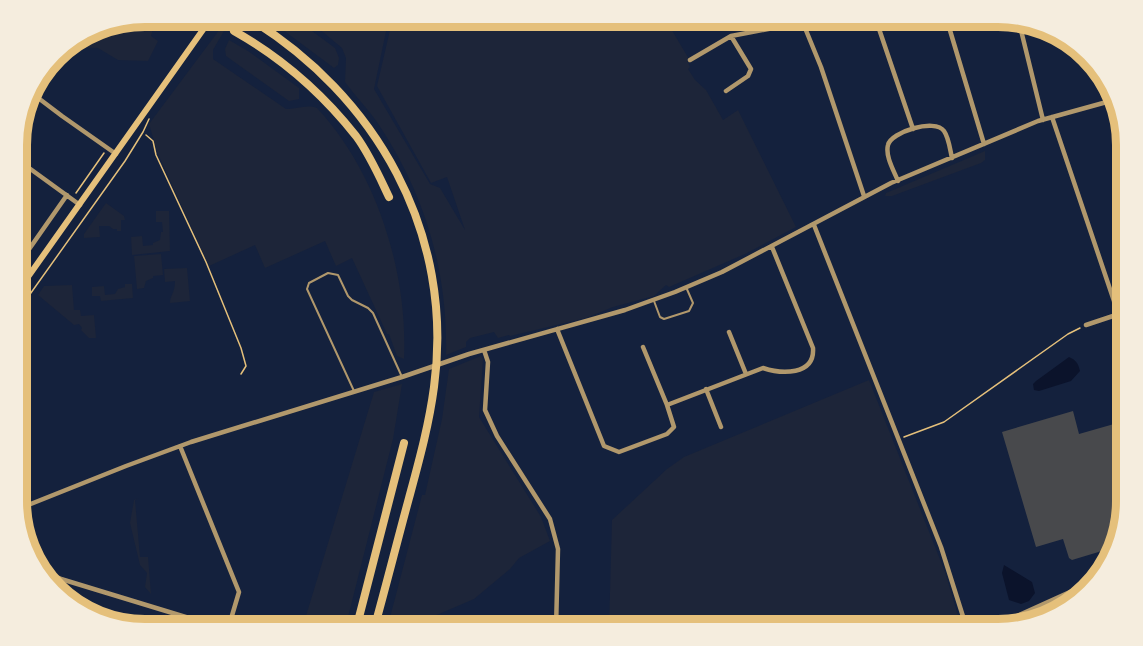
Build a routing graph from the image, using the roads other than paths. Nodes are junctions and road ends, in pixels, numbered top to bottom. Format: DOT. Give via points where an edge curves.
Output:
graph roads {
  1 [pos="204,27"];
  2 [pos="264,27"];
  3 [pos="781,27"];
  4 [pos="805,27"];
  5 [pos="879,27"];
  6 [pos="949,27"];
  7 [pos="1021,30"];
  8 [pos="234,31"];
  9 [pos="731,36"];
  10 [pos="690,60"];
  11 [pos="726,91"];
  12 [pos="37,97"];
  13 [pos="1108,102"];
  14 [pos="1052,117"];
  15 [pos="1043,120"];
  16 [pos="913,129"];
  17 [pos="984,144"];
  18 [pos="116,154"];
  19 [pos="952,158"];
  20 [pos="27,166"];
  21 [pos="898,181"];
  22 [pos="67,195"];
  23 [pos="864,196"];
  24 [pos="389,197"];
  25 [pos="80,205"];
  26 [pos="814,225"];
  27 [pos="772,247"];
  28 [pos="27,252"];
  29 [pos="27,279"];
  30 [pos="686,287"];
  31 [pos="653,300"];
  32 [pos="1114,301"];
  33 [pos="1116,315"];
  34 [pos="1086,325"];
  35 [pos="557,329"];
  36 [pos="729,332"];
  37 [pos="643,346"];
  38 [pos="484,350"];
  39 [pos="746,374"];
  40 [pos="402,377"];
  41 [pos="706,389"];
  42 [pos="354,391"];
  43 [pos="667,405"];
  44 [pos="721,427"];
  45 [pos="404,443"];
  46 [pos="180,446"];
  47 [pos="27,505"];
  48 [pos="54,577"];
  49 [pos="59,578"];
  50 [pos="59,582"];
  51 [pos="1076,589"];
  52 [pos="1012,618"];
  53 [pos="193,619"];
  54 [pos="230,619"];
  55 [pos="360,619"];
  56 [pos="377,619"];
  57 [pos="556,619"];
  58 [pos="964,619"];
  1 -- 18 [label="main road"];
  2 -- 56 [label="highway" via="309,60 371,129 405,190 430,267 436,307 434,386 427,429"];
  3 -- 9 [label="street"];
  4 -- 23 [label="street"];
  5 -- 16 [label="street"];
  6 -- 17 [label="street"];
  7 -- 15 [label="street"];
  8 -- 24 [label="highway" via="266,50 316,92 356,137"];
  9 -- 10 [label="street"];
  9 -- 11 [label="street" via="751,69 748,76"];
  12 -- 18 [label="street"];
  13 -- 14 [label="street"];
  14 -- 15 [label="street"];
  14 -- 32 [label="street"];
  15 -- 17 [label="street"];
  16 -- 19 [label="street" via="928,125 942,129"];
  16 -- 21 [label="street" via="894,136 888,146"];
  17 -- 19 [label="street"];
  18 -- 25 [label="main road"];
  19 -- 21 [label="street"];
  20 -- 22 [label="street"];
  21 -- 23 [label="street"];
  22 -- 25 [label="street"];
  22 -- 28 [label="street"];
  23 -- 26 [label="street"];
  25 -- 29 [label="main road"];
  26 -- 27 [label="street"];
  26 -- 58 [label="street" via="941,547"];
  27 -- 30 [label="street"];
  27 -- 39 [label="street" via="814,352 807,366 789,373 763,368"];
  30 -- 31 [label="street"];
  30 -- 31 [label="lane" via="693,303 689,311 664,319"];
  31 -- 35 [label="street"];
  32 -- 33 [label="street"];
  33 -- 34 [label="street"];
  35 -- 38 [label="street"];
  35 -- 43 [label="street" via="604,446 620,452 667,434 674,427"];
  36 -- 39 [label="street"];
  37 -- 43 [label="street"];
  38 -- 40 [label="street"];
  38 -- 57 [label="street" via="488,360 485,410 497,436 550,519 558,549"];
  39 -- 41 [label="street"];
  40 -- 42 [label="street"];
  40 -- 42 [label="lane" via="371,310 348,296 338,275 328,273 309,283 307,289"];
  41 -- 43 [label="street"];
  41 -- 44 [label="street"];
  42 -- 46 [label="street"];
  45 -- 55 [label="highway"];
  46 -- 47 [label="street"];
  46 -- 54 [label="street" via="239,592"];
  48 -- 49 [label="street"];
  49 -- 50 [label="street"];
  49 -- 53 [label="street"];
  51 -- 52 [label="street"];
}
